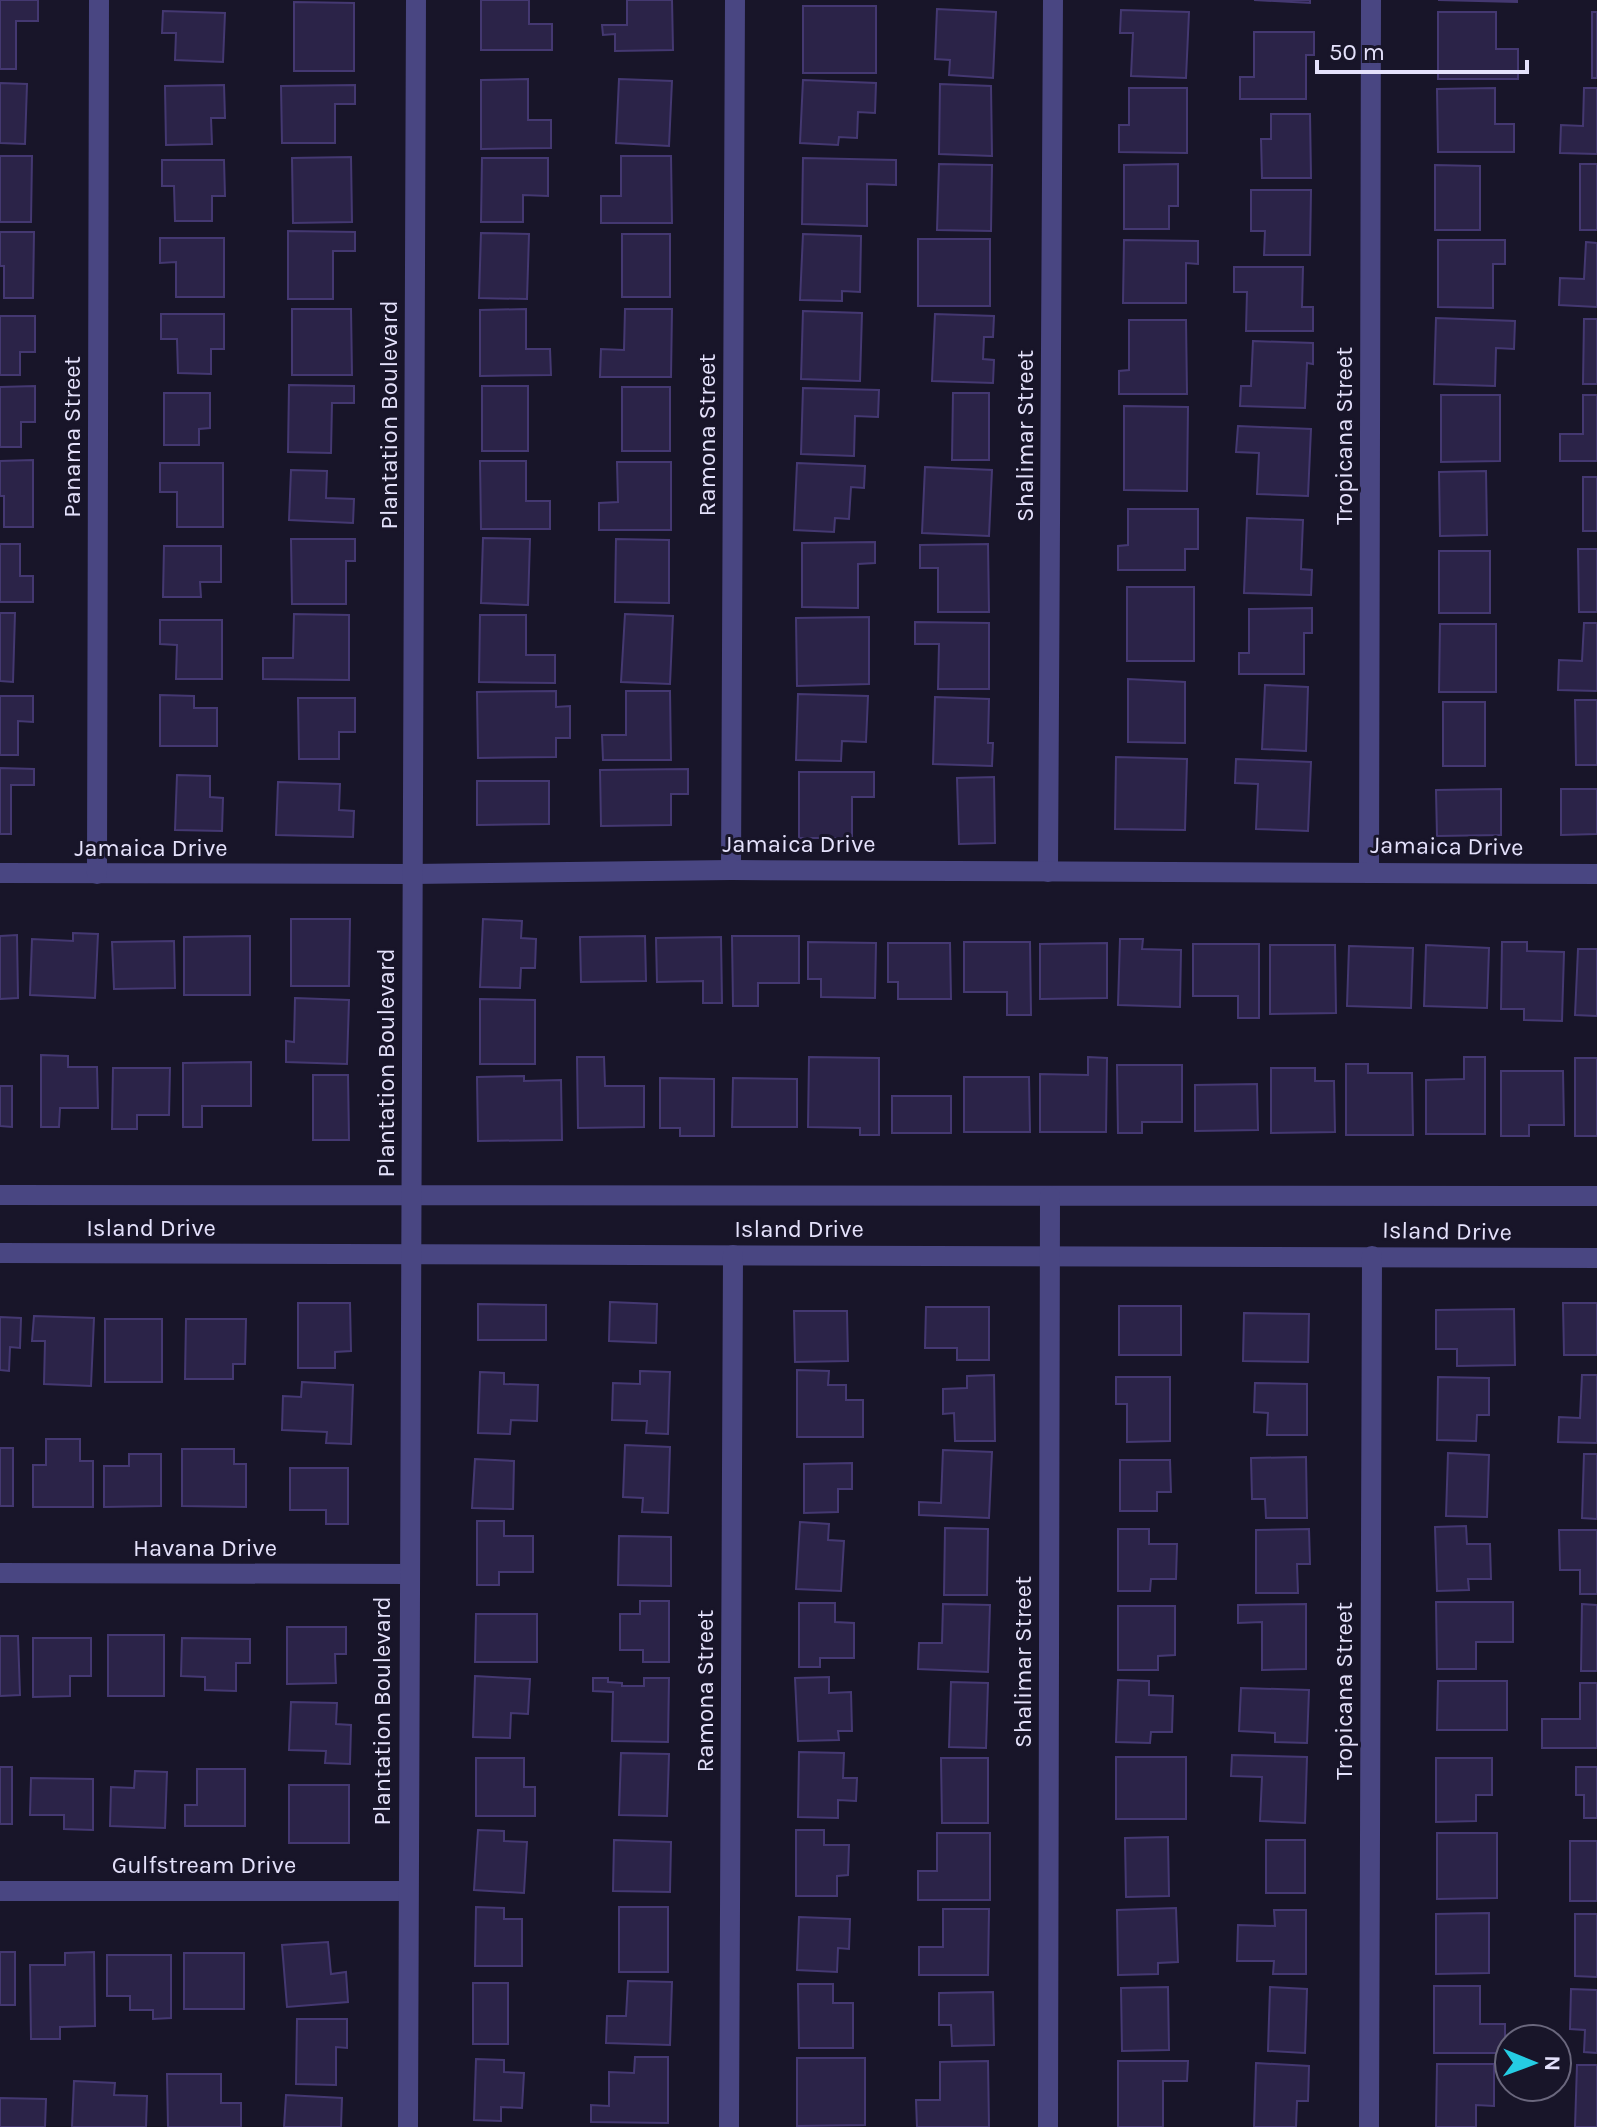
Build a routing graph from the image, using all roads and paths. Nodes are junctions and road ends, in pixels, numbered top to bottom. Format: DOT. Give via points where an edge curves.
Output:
graph roads {
  1 [pos="99,0"];
  2 [pos="416,0"];
  3 [pos="735,0"];
  4 [pos="1053,0"];
  5 [pos="1371,0"];
  6 [pos="731,870"];
  7 [pos="1369,871"];
  8 [pos="1048,872"];
  9 [pos="0,873"];
  10 [pos="97,874"];
  11 [pos="413,874"];
  12 [pos="1597,874"];
  13 [pos="0,1195"];
  14 [pos="411,1196"];
  15 [pos="1050,1196"];
  16 [pos="1597,1196"];
  17 [pos="0,1253"];
  18 [pos="411,1254"];
  19 [pos="733,1255"];
  20 [pos="1050,1255"];
  21 [pos="1372,1256"];
  22 [pos="1597,1258"];
  23 [pos="0,1573"];
  24 [pos="409,1574"];
  25 [pos="0,1891"];
  26 [pos="408,1891"];
  27 [pos="408,2127"];
  28 [pos="729,2127"];
  29 [pos="1048,2127"];
  30 [pos="1369,2127"];
  1 -- 10 [label="street, Panama Street"];
  2 -- 11 [label="street, Plantation Boulevard"];
  3 -- 6 [label="street, Ramona Street"];
  4 -- 8 [label="street, Shalimar Street"];
  5 -- 7 [label="street, Tropicana Street"];
  6 -- 8 [label="street, Jamaica Drive"];
  6 -- 11 [label="street, Jamaica Drive"];
  7 -- 8 [label="street, Jamaica Drive"];
  7 -- 12 [label="street, Jamaica Drive"];
  9 -- 10 [label="street, Jamaica Drive"];
  10 -- 11 [label="street, Jamaica Drive"];
  11 -- 14 [label="street, Plantation Boulevard"];
  13 -- 14 [label="street, Island Drive"];
  14 -- 15 [label="street, Island Drive"];
  14 -- 18 [label="street, Plantation Boulevard"];
  15 -- 16 [label="street, Island Drive"];
  15 -- 20 [label="street, Shalimar Street"];
  17 -- 18 [label="street, Island Drive"];
  18 -- 19 [label="street, Island Drive"];
  18 -- 24 [label="street, Plantation Boulevard"];
  19 -- 20 [label="street, Island Drive"];
  19 -- 28 [label="street, Ramona Street"];
  20 -- 21 [label="street, Island Drive"];
  20 -- 29 [label="street, Shalimar Street"];
  21 -- 22 [label="street, Island Drive"];
  21 -- 30 [label="street, Tropicana Street"];
  23 -- 24 [label="street, Havana Drive"];
  24 -- 26 [label="street, Plantation Boulevard"];
  25 -- 26 [label="street, Gulfstream Drive"];
  26 -- 27 [label="street, Plantation Boulevard"];
}
